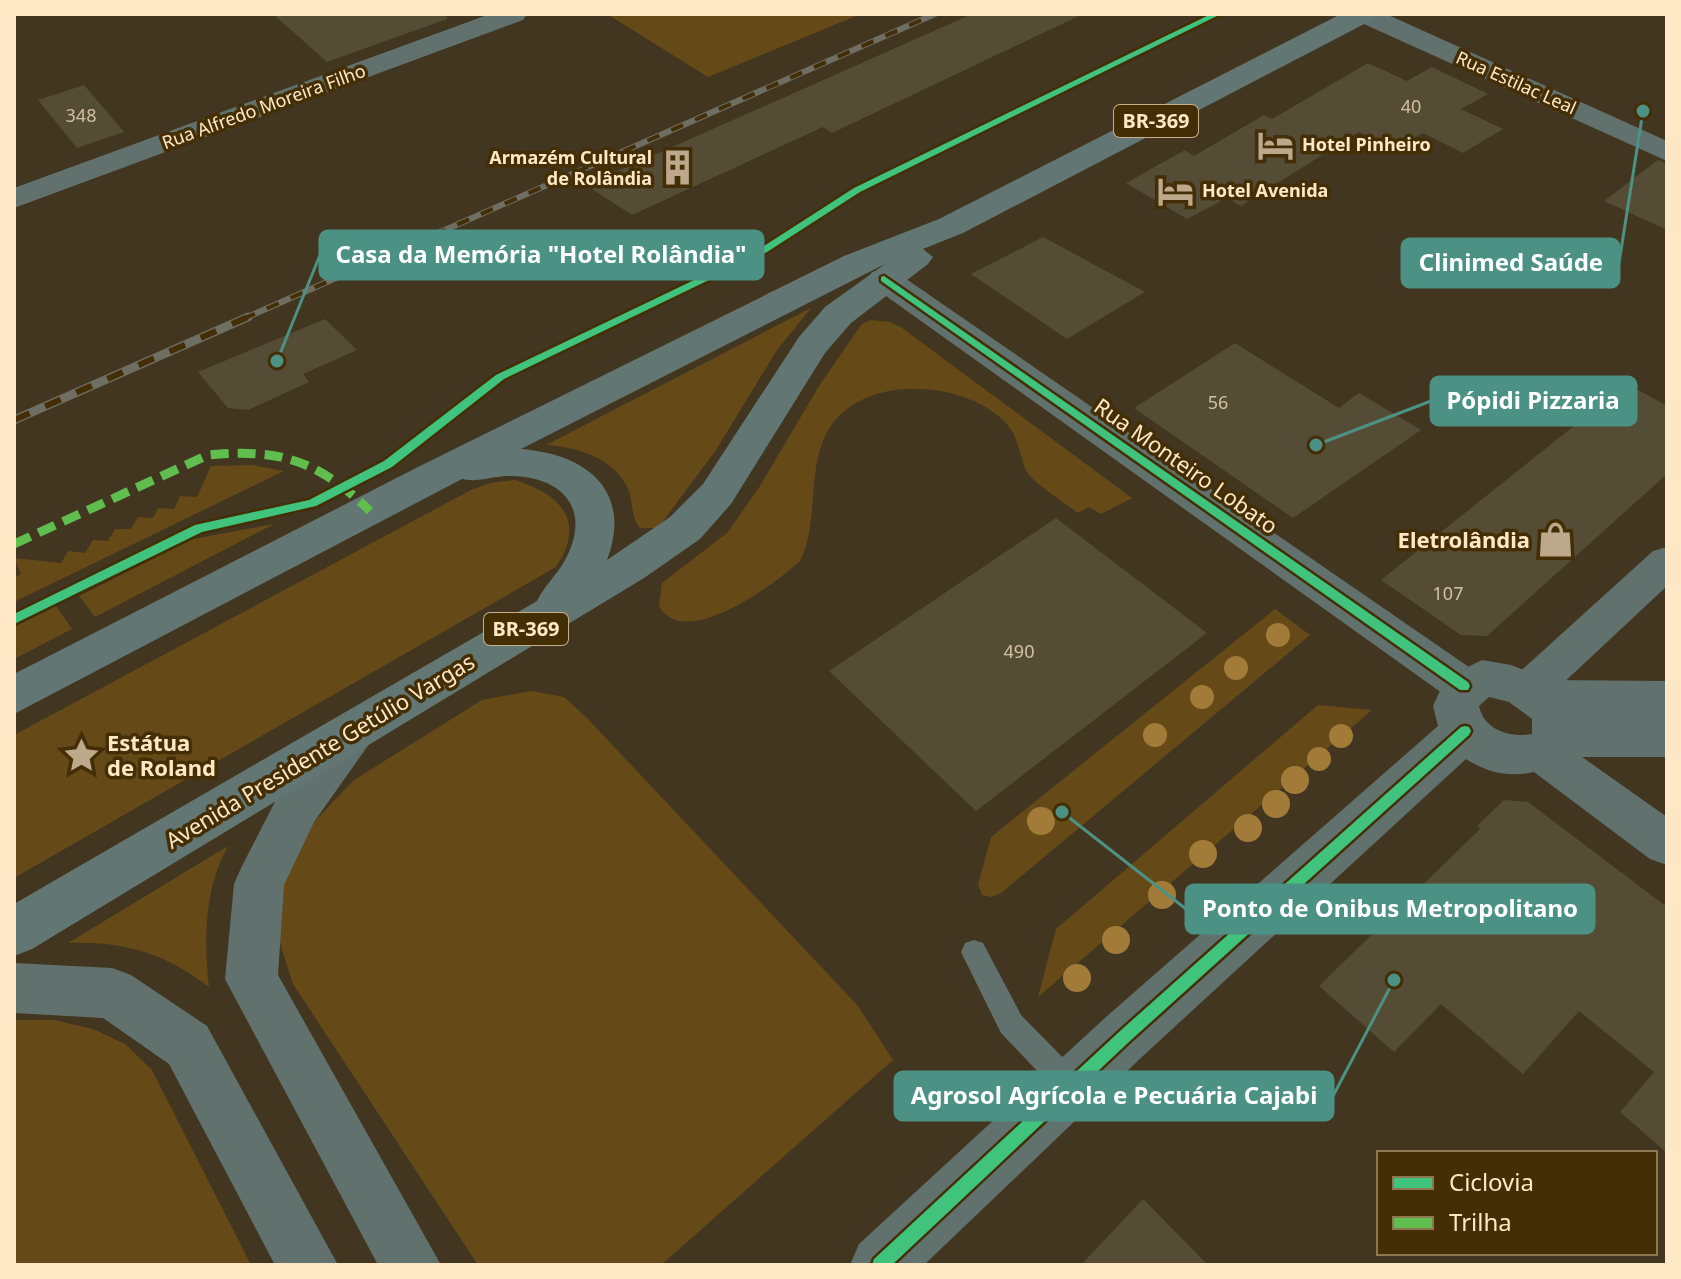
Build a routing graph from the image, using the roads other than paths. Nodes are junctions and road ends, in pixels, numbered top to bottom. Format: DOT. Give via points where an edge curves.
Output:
graph roads {
  1 [pos="514,14"];
  2 [pos="1363,14"];
  3 [pos="1667,152"];
  4 [pos="14,199"];
  5 [pos="951,226"];
  6 [pos="884,279"];
  7 [pos="430,478"];
  8 [pos="1667,562"];
  9 [pos="540,620"];
  10 [pos="14,695"];
  11 [pos="1667,700"];
  12 [pos="1465,708"];
  13 [pos="1542,720"];
  14 [pos="356,730"];
  15 [pos="1667,738"];
  16 [pos="1667,844"];
  17 [pos="14,932"];
  18 [pos="974,952"];
  19 [pos="14,988"];
  20 [pos="1071,1086"];
  21 [pos="308,1265"];
  22 [pos="411,1265"];
  23 [pos="880,1265"];
  1 -- 4 [label="street, Rua Alfredo Moreira Filho"];
  2 -- 3 [label="street, Rua Estilac Leal"];
  2 -- 5 [label="main road, Avenida Presidente Getúlio Vargas / BR-369"];
  5 -- 6 [label="main road, Avenida Presidente Getúlio Vargas / BR-369"];
  5 -- 7 [label="main road, Avenida Presidente Getúlio Vargas / BR-369" via="856,263"];
  6 -- 9 [label="main road, Avenida Presidente Getúlio Vargas / BR-369" via="838,315 812,345 717,494 685,528"];
  6 -- 12 [label="street, Rua Monteiro Lobato"];
  7 -- 9 [label="main road" via="492,461 529,462 561,470 583,486 597,515 594,548 582,575"];
  7 -- 10 [label="main road, Avenida Presidente Getúlio Vargas / BR-369"];
  8 -- 13 [label="street"];
  9 -- 14 [label="main road, Avenida Presidente Getúlio Vargas / BR-369"];
  11 -- 13 [label="street"];
  12 -- 13 [label="street" via="1482,678 1505,679"];
  12 -- 13 [label="street" via="1501,755 1523,758"];
  12 -- 20 [label="street"];
  13 -- 15 [label="street"];
  13 -- 16 [label="street"];
  14 -- 17 [label="main road, Avenida Presidente Getúlio Vargas / BR-369"];
  14 -- 22 [label="street" via="297,807 259,884 251,979"];
  18 -- 20 [label="lane" via="1011,1024"];
  19 -- 21 [label="street" via="112,993 188,1045"];
  20 -- 23 [label="street"];
}
